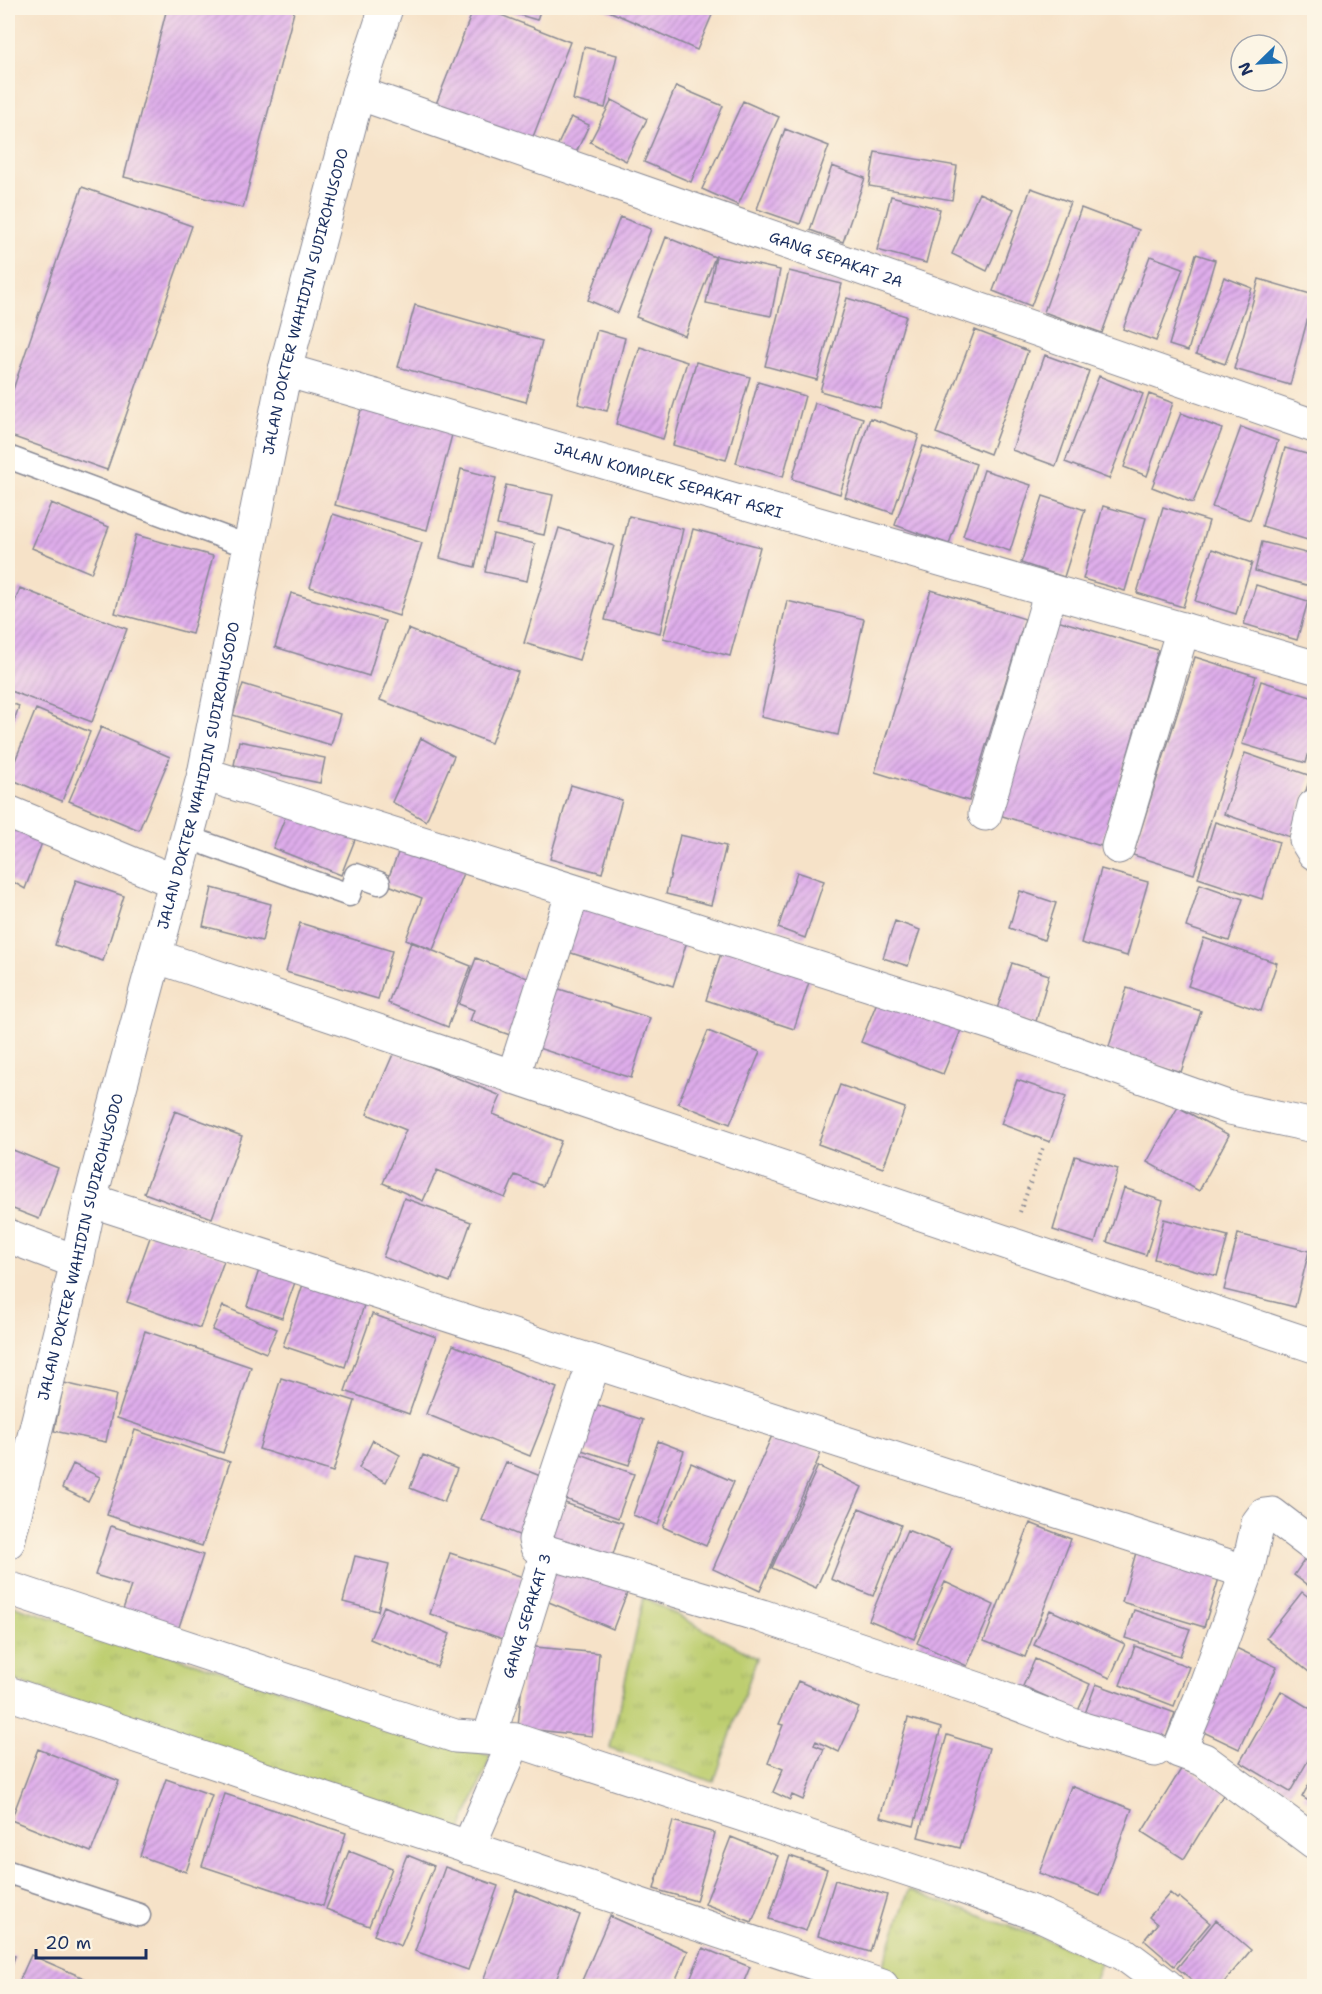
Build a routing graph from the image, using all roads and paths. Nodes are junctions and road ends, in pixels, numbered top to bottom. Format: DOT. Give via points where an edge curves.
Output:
graph roads {
  1 [pos="386,8"];
  2 [pos="358,93"];
  3 [pos="285,370"];
  4 [pos="1314,426"];
  5 [pos="8,456"];
  6 [pos="250,547"];
  7 [pos="1051,591"];
  8 [pos="1183,629"];
  9 [pos="1314,667"];
  10 [pos="204,774"];
  11 [pos="1314,806"];
  12 [pos="8,812"];
  13 [pos="985,814"];
  14 [pos="188,837"];
  15 [pos="1118,847"];
  16 [pos="1314,853"];
  17 [pos="176,882"];
  18 [pos="380,883"];
  19 [pos="568,907"];
  20 [pos="155,957"];
  21 [pos="513,1077"];
  22 [pos="1314,1126"];
  23 [pos="1043,1147"];
  24 [pos="90,1200"];
  25 [pos="8,1236"];
  26 [pos="1008,1244"];
  27 [pos="77,1262"];
  28 [pos="1314,1346"];
  29 [pos="594,1362"];
  30 [pos="8,1542"];
  31 [pos="1314,1546"];
  32 [pos="547,1552"];
  33 [pos="1247,1572"];
  34 [pos="8,1588"];
  35 [pos="8,1693"];
  36 [pos="502,1739"];
  37 [pos="1155,1750"];
  38 [pos="1314,1842"];
  39 [pos="468,1848"];
  40 [pos="8,1872"];
  41 [pos="139,1915"];
  42 [pos="882,1986"];
  43 [pos="1167,1986"];
  1 -- 2 [label="street, JALAN DOKTER WAHIDIN SUDIROHUSODO"];
  2 -- 3 [label="street, JALAN DOKTER WAHIDIN SUDIROHUSODO"];
  2 -- 4 [label="street, GANG SEPAKAT 2A"];
  3 -- 6 [label="street, JALAN DOKTER WAHIDIN SUDIROHUSODO"];
  3 -- 7 [label="street, JALAN KOMPLEK SEPAKAT ASRI"];
  5 -- 6 [label="lane"];
  6 -- 10 [label="street, JALAN DOKTER WAHIDIN SUDIROHUSODO"];
  7 -- 8 [label="street, JALAN KOMPLEK SEPAKAT ASRI"];
  7 -- 13 [label="street"];
  8 -- 9 [label="street, JALAN KOMPLEK SEPAKAT ASRI"];
  8 -- 15 [label="street"];
  10 -- 14 [label="street, JALAN DOKTER WAHIDIN SUDIROHUSODO"];
  10 -- 22 [label="street" via="991,1023 1230,1108"];
  11 -- 16 [label="street" via="1306,840"];
  12 -- 17 [label="street"];
  14 -- 17 [label="street, JALAN DOKTER WAHIDIN SUDIROHUSODO"];
  14 -- 18 [label="lane" via="350,895 356,875"];
  17 -- 20 [label="street, JALAN DOKTER WAHIDIN SUDIROHUSODO"];
  19 -- 21 [label="street"];
  20 -- 21 [label="street"];
  20 -- 24 [label="street, JALAN DOKTER WAHIDIN SUDIROHUSODO"];
  21 -- 26 [label="street"];
  23 -- 26 [label="path"];
  24 -- 27 [label="street, JALAN DOKTER WAHIDIN SUDIROHUSODO"];
  24 -- 29 [label="street"];
  25 -- 27 [label="street"];
  26 -- 28 [label="street"];
  27 -- 30 [label="street, JALAN DOKTER WAHIDIN SUDIROHUSODO"];
  29 -- 32 [label="street, GANG SEPAKAT 3" via="535,1540"];
  29 -- 33 [label="street"];
  31 -- 33 [label="street" via="1272,1514 1264,1515 1258,1523"];
  32 -- 36 [label="street, GANG SEPAKAT 3"];
  32 -- 37 [label="street" via="762,1616 1083,1729"];
  33 -- 38 [label="street" via="1179,1751 1204,1760"];
  34 -- 36 [label="street" via="455,1736"];
  35 -- 39 [label="street"];
  36 -- 39 [label="street, GANG SEPAKAT 3"];
  36 -- 43 [label="street" via="1043,1916 1124,1954"];
  39 -- 42 [label="street"];
  40 -- 41 [label="lane"];
}
